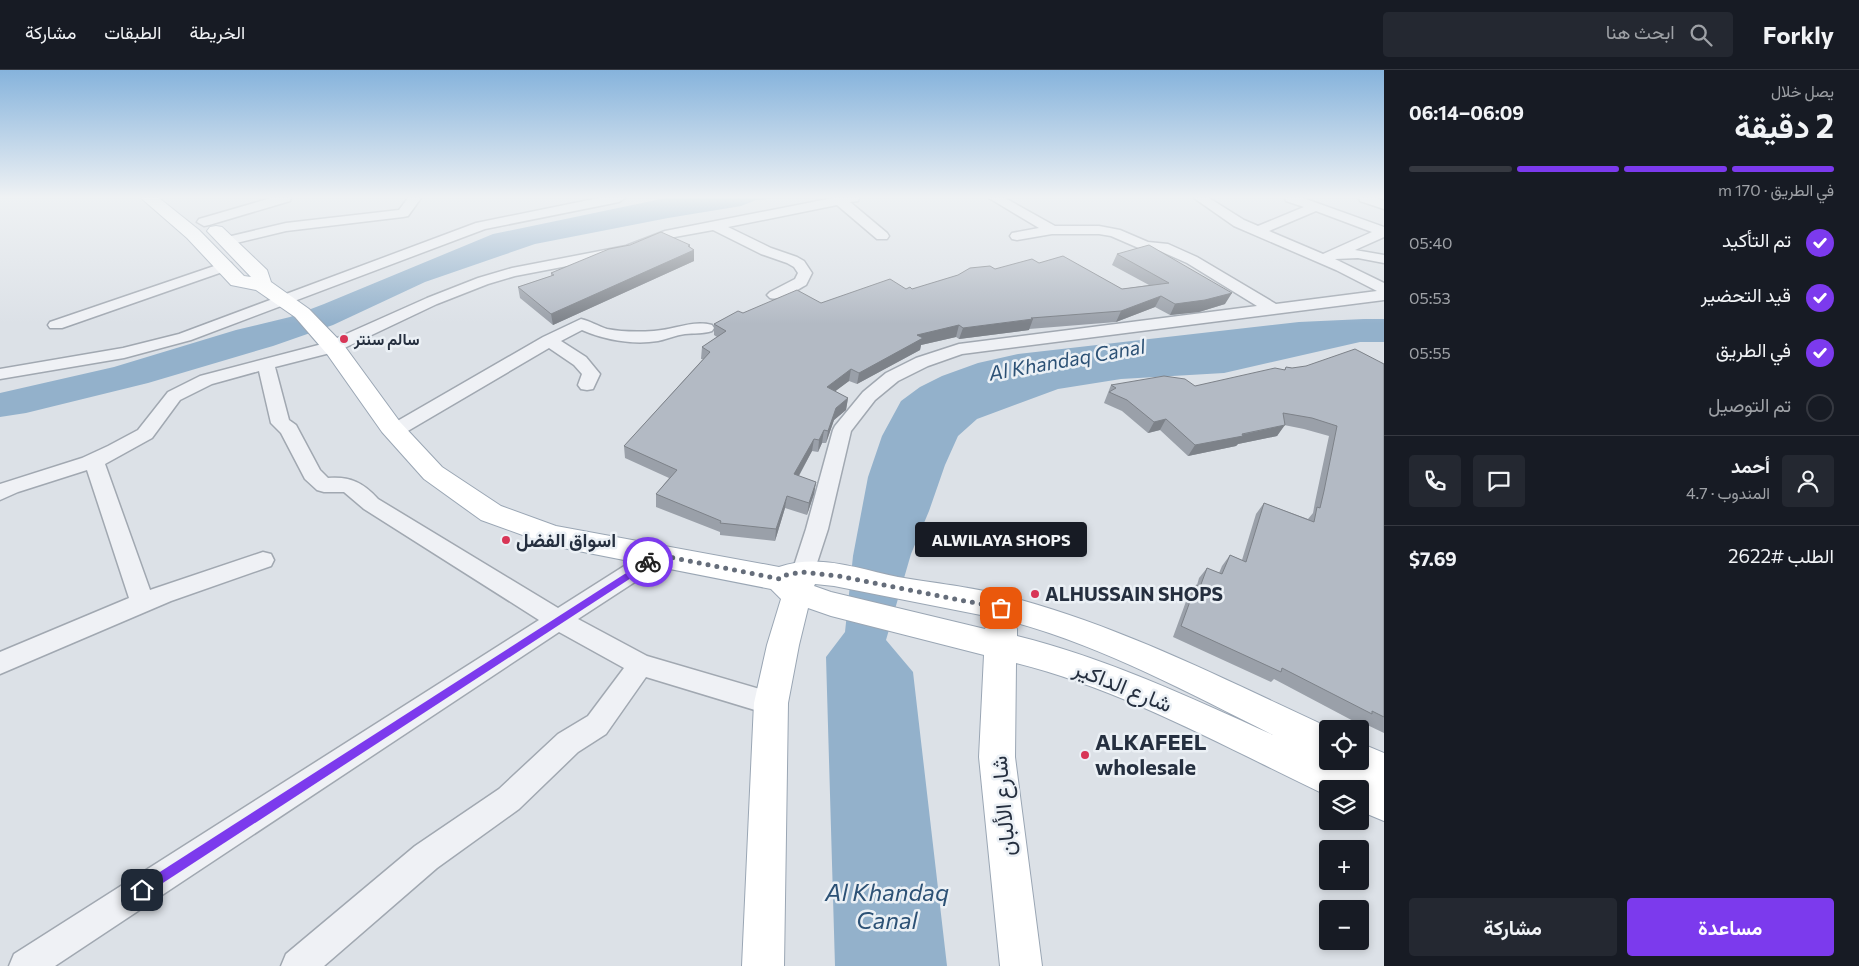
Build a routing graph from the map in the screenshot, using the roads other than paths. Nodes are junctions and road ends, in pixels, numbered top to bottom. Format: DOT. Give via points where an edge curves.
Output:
graph roads {
  1 [pos="199,240"];
  2 [pos="233,240"];
  3 [pos="445,240"];
  4 [pos="654,240"];
  5 [pos="744,240"];
  6 [pos="1131,240"];
  7 [pos="1278,240"];
  8 [pos="1366,240"];
  9 [pos="228,241"];
  10 [pos="1323,259"];
  11 [pos="1384,259"];
  12 [pos="226,266"];
  13 [pos="262,286"];
  14 [pos="1384,289"];
  15 [pos="774,295"];
  16 [pos="1384,295"];
  17 [pos="287,301"];
  18 [pos="1274,309"];
  19 [pos="56,326"];
  20 [pos="706,328"];
  21 [pos="548,341"];
  22 [pos="329,344"];
  23 [pos="266,364"];
  24 [pos="0,374"];
  25 [pos="587,385"];
  26 [pos="394,431"];
  27 [pos="89,463"];
  28 [pos="0,493"];
  29 [pos="659,555"];
  30 [pos="263,560"];
  31 [pos="793,581"];
  32 [pos="835,590"];
  33 [pos="142,602"];
  34 [pos="1001,608"];
  35 [pos="558,620"];
  36 [pos="1001,646"];
  37 [pos="0,663"];
  38 [pos="641,665"];
  39 [pos="771,703"];
  40 [pos="1319,740"];
  41 [pos="1369,764"];
  42 [pos="1384,771"];
  43 [pos="1334,780"];
  44 [pos="1369,796"];
  45 [pos="1384,803"];
  46 [pos="26,966"];
  47 [pos="298,966"];
  48 [pos="763,966"];
  49 [pos="1021,966"];
  1 -- 12 [label="main road"];
  2 -- 9 [label="street"];
  3 -- 17 [label="street"];
  4 -- 22 [label="street" via="630,250 512,272 483,281"];
  5 -- 15 [label="street" via="792,260 803,269 805,273 801,282"];
  6 -- 18 [label="street" via="1146,246 1163,247 1216,273"];
  7 -- 10 [label="street"];
  8 -- 10 [label="street"];
  9 -- 13 [label="main road" via="260,274"];
  10 -- 11 [label="street" via="1358,254"];
  10 -- 14 [label="street"];
  12 -- 13 [label="main road" via="238,281"];
  12 -- 19 [label="street"];
  13 -- 17 [label="main road"];
  16 -- 18 [label="street"];
  17 -- 22 [label="main road"];
  17 -- 24 [label="street" via="185,337 124,353"];
  18 -- 31 [label="street" via="959,349 892,377 870,396 842,430 817,529"];
  20 -- 21 [label="street" via="635,337 603,333 581,324"];
  21 -- 25 [label="street" via="590,371"];
  21 -- 26 [label="street"];
  22 -- 23 [label="street"];
  22 -- 26 [label="main road"];
  23 -- 27 [label="street" via="206,380 186,389 174,396 145,434"];
  23 -- 35 [label="street" via="280,423 289,429 312,474 324,485 342,483 356,487 371,504"];
  26 -- 29 [label="main road" via="433,473 491,513 553,536"];
  27 -- 28 [label="street"];
  27 -- 33 [label="street" via="96,466"];
  29 -- 31 [label="main road"];
  29 -- 35 [label="street"];
  30 -- 33 [label="street"];
  31 -- 32 [label="main road"];
  31 -- 39 [label="main road"];
  32 -- 34 [label="main road, شارع الداكير" via="913,592"];
  32 -- 36 [label="main road, شارع الداكير" via="911,625"];
  33 -- 37 [label="street"];
  34 -- 36 [label="main road, شارع الألبان"];
  34 -- 40 [label="main road, شارع الداكير" via="1104,640"];
  35 -- 38 [label="street"];
  35 -- 46 [label="street"];
  36 -- 43 [label="main road, شارع الداكير" via="1059,660 1145,693"];
  36 -- 49 [label="main road, شارع الألبان" via="997,757"];
  38 -- 39 [label="street"];
  38 -- 47 [label="street" via="597,725 568,743 509,799 426,857"];
  39 -- 48 [label="main road"];
  41 -- 42 [label="main road"];
  44 -- 45 [label="main road"];
}
